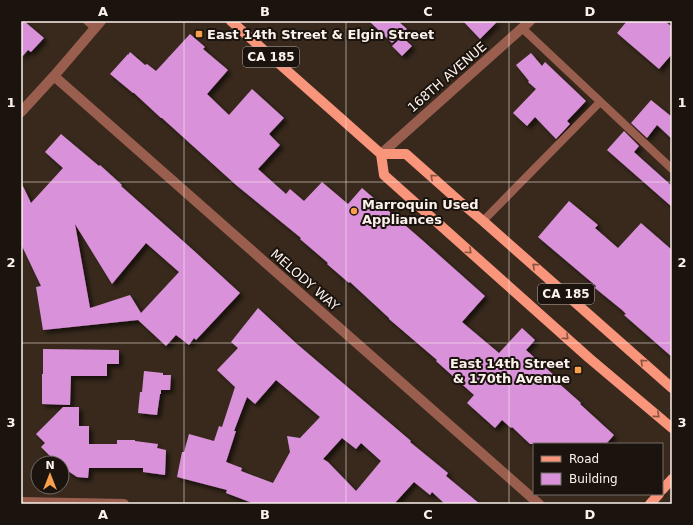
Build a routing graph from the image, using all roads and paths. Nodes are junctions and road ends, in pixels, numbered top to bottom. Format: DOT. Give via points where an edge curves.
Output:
graph roads {
  1 [pos="87,21"];
  2 [pos="231,21"];
  3 [pos="530,21"];
  4 [pos="98,25"];
  5 [pos="522,28"];
  6 [pos="54,76"];
  7 [pos="600,102"];
  8 [pos="21,112"];
  9 [pos="381,154"];
  10 [pos="672,169"];
  11 [pos="483,221"];
  12 [pos="672,388"];
  13 [pos="672,428"];
  14 [pos="672,479"];
  15 [pos="663,489"];
  16 [pos="658,495"];
  17 [pos="21,502"];
  18 [pos="124,504"];
  19 [pos="539,504"];
  20 [pos="650,504"];
  1 -- 4 [label="lane"];
  2 -- 9 [label="main road, CA 185"];
  3 -- 5 [label="street, 168TH AVENUE"];
  4 -- 6 [label="street"];
  5 -- 7 [label="lane"];
  5 -- 9 [label="street, 168TH AVENUE"];
  6 -- 8 [label="street"];
  6 -- 19 [label="street, MELODY WAY"];
  7 -- 10 [label="lane"];
  7 -- 11 [label="lane"];
  11 -- 9 [label="main road, CA 185, one-way" via="406,154"];
  9 -- 13 [label="main road, CA 185, one-way" via="384,175 589,358"];
  12 -- 11 [label="main road, CA 185, one-way"];
  14 -- 15 [label="main road"];
  16 -- 20 [label="main road"];
  17 -- 18 [label="street"];
}
